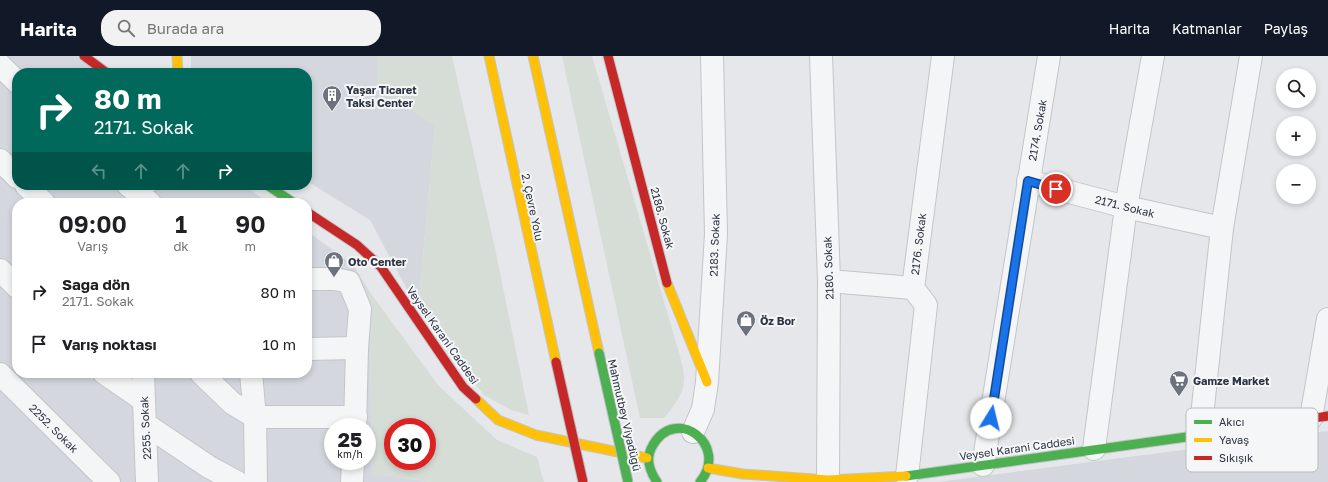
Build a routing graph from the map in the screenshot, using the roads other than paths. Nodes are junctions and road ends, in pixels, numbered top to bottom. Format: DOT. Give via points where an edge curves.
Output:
graph roads {
  1 [pos="177,56"];
  2 [pos="489,56"];
  3 [pos="533,56"];
  4 [pos="608,56"];
  5 [pos="712,56"];
  6 [pos="821,56"];
  7 [pos="943,56"];
  8 [pos="1049,56"];
  9 [pos="1153,56"];
  10 [pos="1251,56"];
  11 [pos="86,57"];
  12 [pos="0,65"];
  13 [pos="100,68"];
  14 [pos="178,68"];
  15 [pos="12,77"];
  16 [pos="0,160"];
  17 [pos="12,171"];
  18 [pos="1028,181"];
  19 [pos="31,190"];
  20 [pos="274,190"];
  21 [pos="39,198"];
  22 [pos="286,198"];
  23 [pos="1126,207"];
  24 [pos="312,215"];
  25 [pos="1222,228"];
  26 [pos="0,270"];
  27 [pos="312,279"];
  28 [pos="829,281"];
  29 [pos="12,282"];
  30 [pos="913,288"];
  31 [pos="1328,319"];
  32 [pos="357,348"];
  33 [pos="312,349"];
  34 [pos="0,374"];
  35 [pos="111,378"];
  36 [pos="143,378"];
  37 [pos="206,378"];
  38 [pos="251,378"];
  39 [pos="707,382"];
  40 [pos="144,400"];
  41 [pos="1203,408"];
  42 [pos="255,417"];
  43 [pos="1319,417"];
  44 [pos="356,418"];
  45 [pos="324,420"];
  46 [pos="145,424"];
  47 [pos="693,432"];
  48 [pos="1186,437"];
  49 [pos="1094,449"];
  50 [pos="647,458"];
  51 [pos="983,465"];
  52 [pos="708,468"];
  53 [pos="353,470"];
  54 [pos="907,476"];
  55 [pos="828,480"];
  56 [pos="109,482"];
  57 [pos="148,482"];
  58 [pos="237,482"];
  59 [pos="256,482"];
  60 [pos="352,482"];
  61 [pos="583,482"];
  62 [pos="628,482"];
  63 [pos="657,482"];
  64 [pos="700,482"];
  1 -- 14 [label="main road"];
  2 -- 61 [label="main road, 2. Çevre Yolu, bridge"];
  3 -- 62 [label="main road, Mahmutbey Viyadüğü, bridge"];
  4 -- 39 [label="main road, 2186. Sokak" via="668,285"];
  5 -- 39 [label="street, 2183. Sokak" via="716,234"];
  6 -- 28 [label="street, 2180. Sokak"];
  7 -- 30 [label="street, 2176. Sokak"];
  8 -- 18 [label="street, 2174. Sokak"];
  9 -- 23 [label="street"];
  10 -- 25 [label="street"];
  11 -- 13 [label="main road"];
  12 -- 15 [label="street"];
  16 -- 17 [label="street"];
  18 -- 23 [label="street, 2171. Sokak"];
  18 -- 51 [label="street, 2174. Sokak"];
  19 -- 21 [label="street"];
  20 -- 22 [label="main road"];
  23 -- 25 [label="street, 2171. Sokak"];
  23 -- 49 [label="street"];
  24 -- 50 [label="main road, Veysel Karani Caddesi" via="357,245 380,267 463,387 498,420 536,435"];
  25 -- 41 [label="street"];
  26 -- 29 [label="street"];
  27 -- 32 [label="street" via="349,282 360,309"];
  28 -- 30 [label="street"];
  28 -- 55 [label="street, 2180. Sokak"];
  30 -- 54 [label="street, 2176. Sokak" via="926,304"];
  31 -- 43 [label="street"];
  32 -- 33 [label="street"];
  32 -- 44 [label="street"];
  34 -- 56 [label="street, 2252. Sokak"];
  35 -- 40 [label="street"];
  36 -- 40 [label="street, 2255. Sokak"];
  37 -- 42 [label="street" via="232,403"];
  38 -- 42 [label="street"];
  39 -- 47 [label="street, 2183. Sokak" via="703,409"];
  40 -- 46 [label="street, 2255. Sokak"];
  42 -- 45 [label="street"];
  42 -- 59 [label="street"];
  46 -- 57 [label="street, 2255. Sokak"];
  46 -- 58 [label="street" via="209,467"];
  47 -- 50 [label="main road" via="673,429 663,433 649,449"];
  47 -- 52 [label="main road" via="707,447 710,457"];
  48 -- 49 [label="main road, Veysel Karani Caddesi"];
  49 -- 51 [label="main road, Veysel Karani Caddesi"];
  50 -- 63 [label="main road" via="648,468"];
  51 -- 54 [label="main road, Veysel Karani Caddesi"];
  52 -- 55 [label="main road, Veysel Karani Caddesi" via="743,474"];
  52 -- 64 [label="main road"];
  53 -- 60 [label="street"];
  54 -- 55 [label="main road, Veysel Karani Caddesi"];
}
